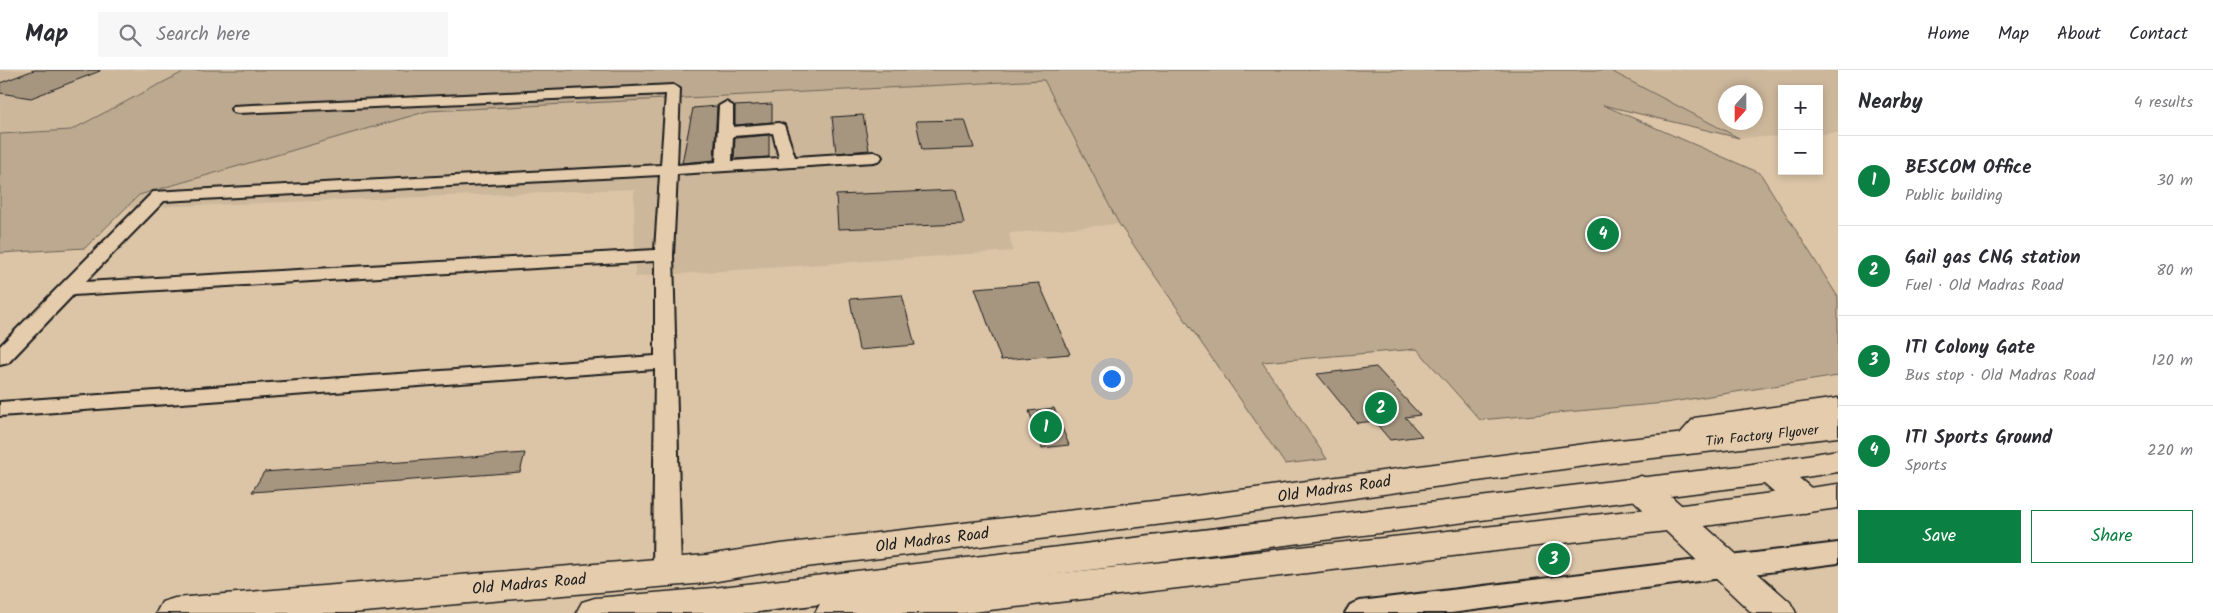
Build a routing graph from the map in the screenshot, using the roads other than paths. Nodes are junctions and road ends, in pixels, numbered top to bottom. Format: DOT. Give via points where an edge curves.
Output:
graph roads {
  1 [pos="726,106"];
  2 [pos="238,109"];
  3 [pos="726,132"];
  4 [pos="874,157"];
  5 [pos="788,162"];
  6 [pos="724,166"];
  7 [pos="669,170"];
  8 [pos="664,254"];
  9 [pos="69,290"];
  10 [pos="0,358"];
  11 [pos="666,362"];
  12 [pos="1838,408"];
  13 [pos="0,409"];
  14 [pos="1838,427"];
  15 [pos="1687,444"];
  16 [pos="1838,461"];
  17 [pos="1770,472"];
  18 [pos="1641,488"];
  19 [pos="1838,496"];
  20 [pos="1806,501"];
  21 [pos="1675,518"];
  22 [pos="1838,553"];
  23 [pos="1728,567"];
  24 [pos="666,572"];
  25 [pos="1462,607"];
  26 [pos="174,613"];
  27 [pos="595,613"];
  28 [pos="834,613"];
  29 [pos="1360,613"];
  30 [pos="1777,613"];
  1 -- 3 [label="street"];
  2 -- 7 [label="street" via="673,89"];
  3 -- 5 [label="street" via="779,128"];
  3 -- 6 [label="street"];
  4 -- 5 [label="street"];
  5 -- 6 [label="street"];
  6 -- 7 [label="street"];
  7 -- 8 [label="street"];
  7 -- 9 [label="street" via="160,196"];
  8 -- 9 [label="street"];
  8 -- 11 [label="street"];
  9 -- 10 [label="street"];
  11 -- 13 [label="street"];
  11 -- 24 [label="street"];
  12 -- 15 [label="main road" via="1705,425"];
  14 -- 15 [label="main road, Tin Factory Flyover"];
  15 -- 24 [label="main road, Old Madras Road" via="1571,456 1180,510"];
  16 -- 17 [label="main road"];
  17 -- 18 [label="main road"];
  17 -- 20 [label="main road"];
  18 -- 21 [label="main road"];
  18 -- 27 [label="main road" via="712,603"];
  19 -- 20 [label="main road"];
  20 -- 21 [label="main road"];
  21 -- 23 [label="main road"];
  21 -- 28 [label="main road"];
  22 -- 23 [label="street"];
  23 -- 25 [label="street"];
  23 -- 30 [label="main road"];
  24 -- 26 [label="main road, Old Madras Road"];
  25 -- 29 [label="street"];
}
